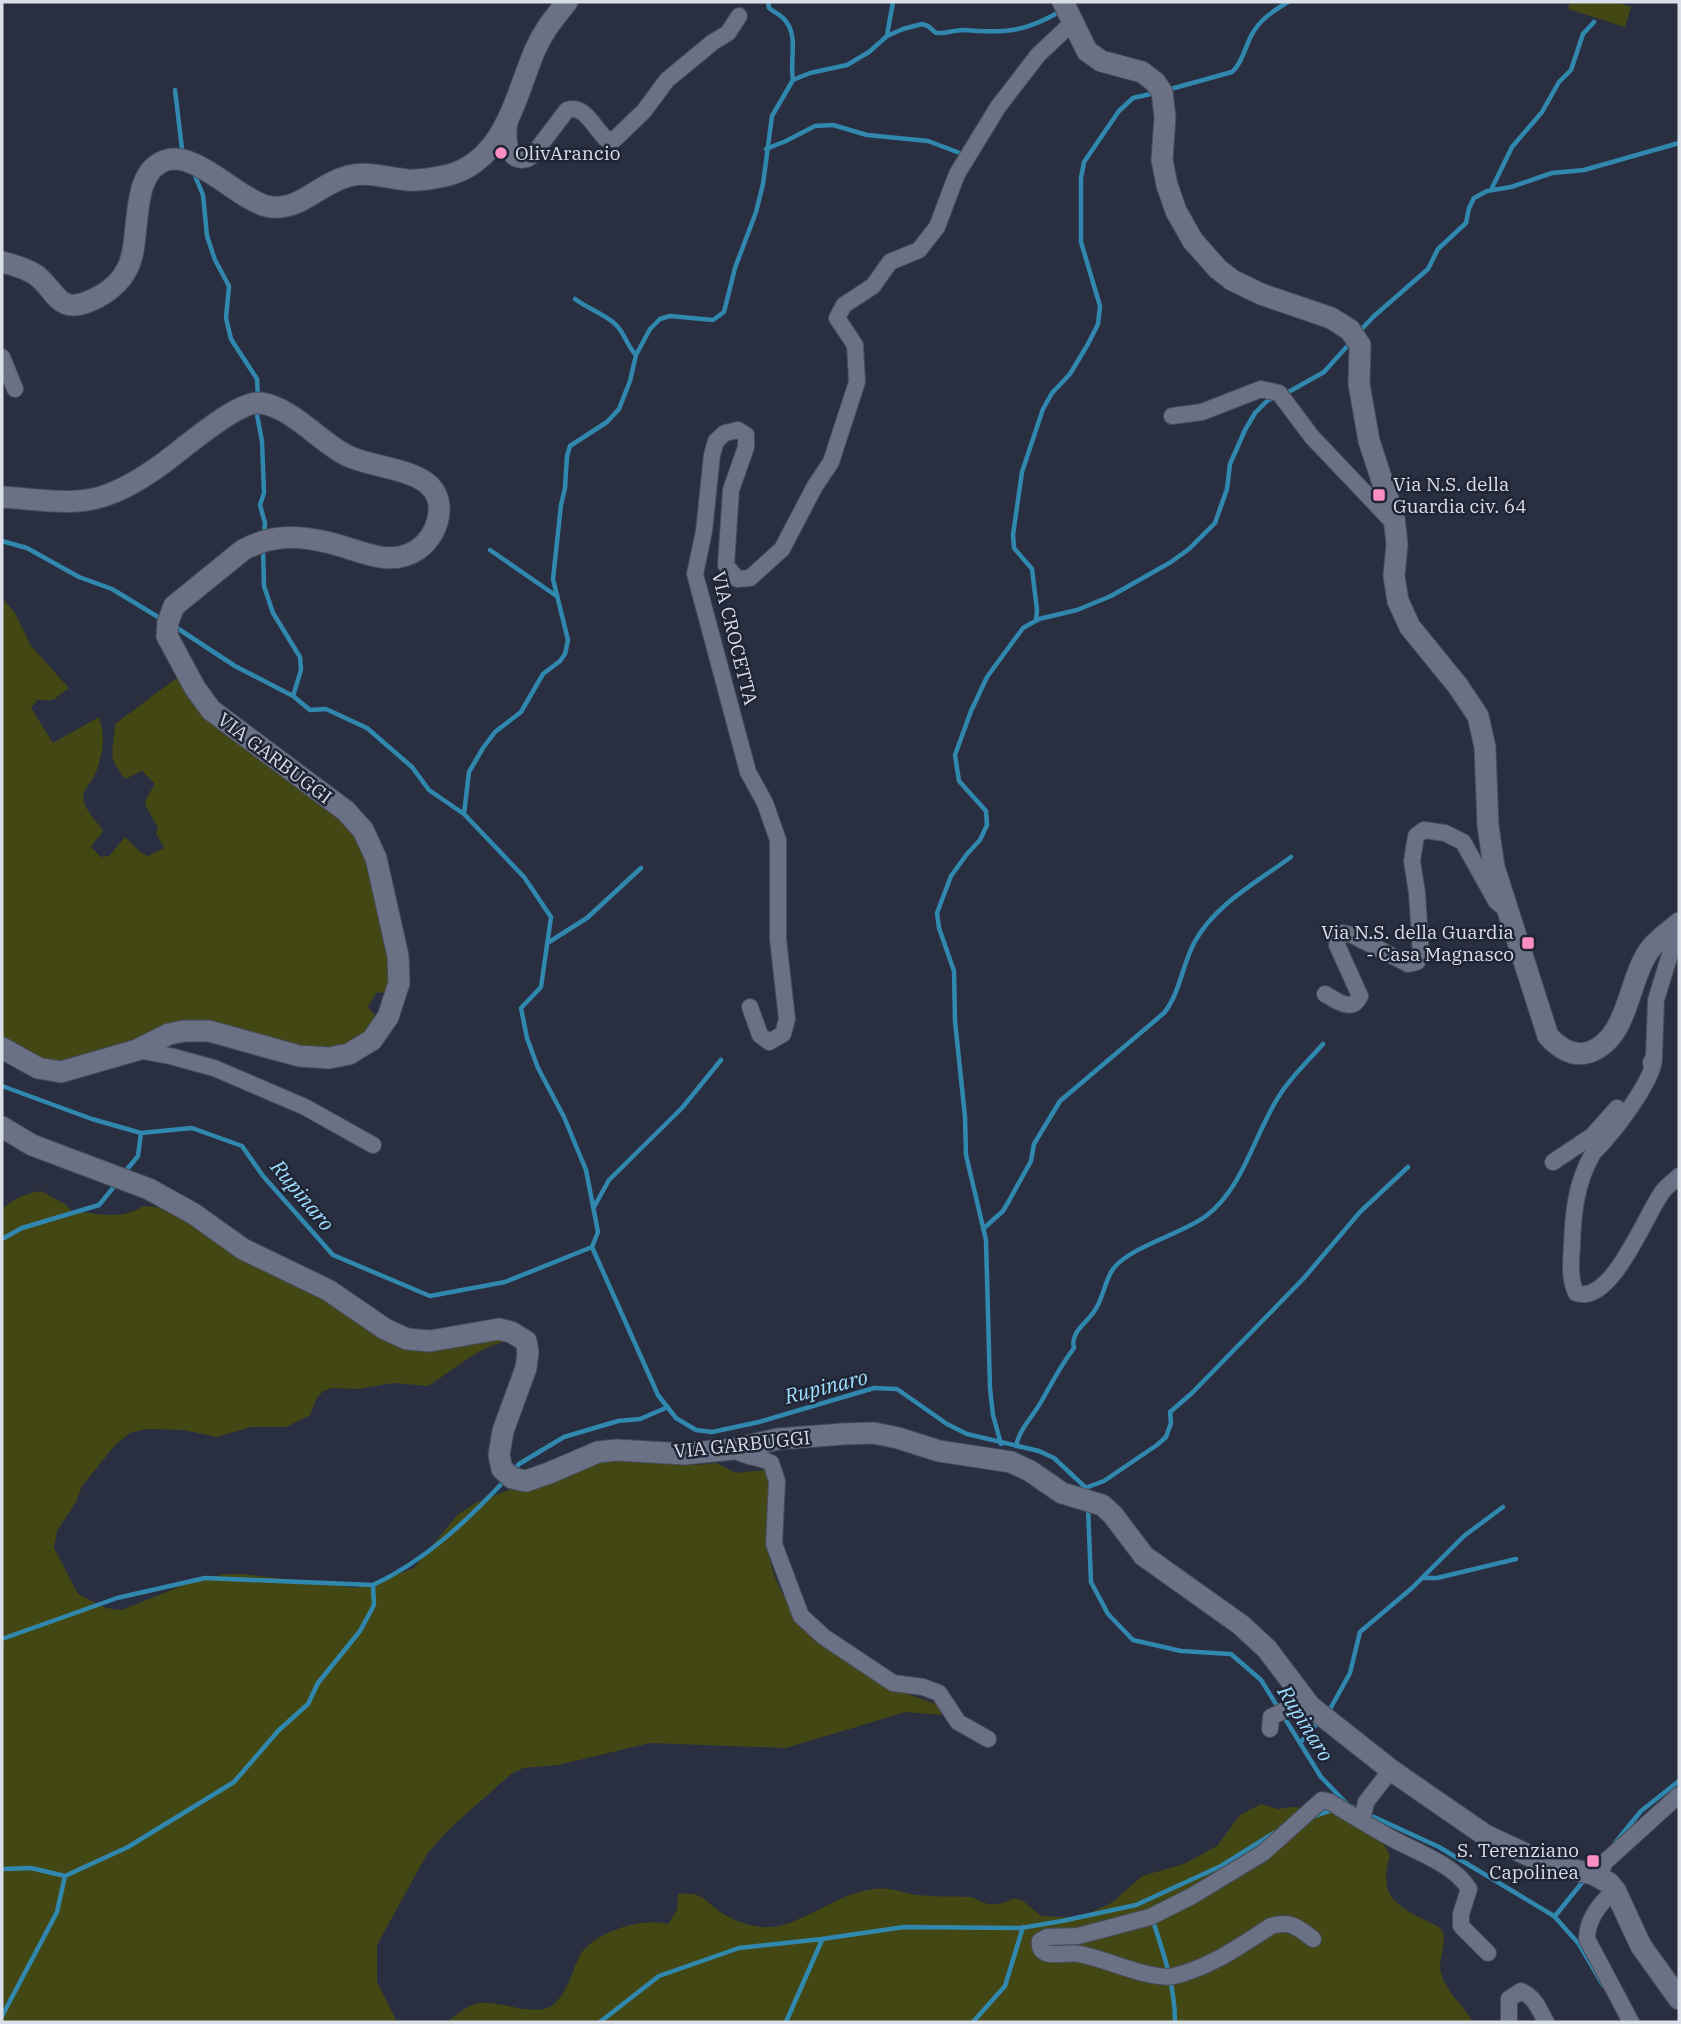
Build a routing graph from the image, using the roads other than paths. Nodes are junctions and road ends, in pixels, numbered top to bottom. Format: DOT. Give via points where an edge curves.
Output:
graph roads {
  1 [pos="567,2"];
  2 [pos="1063,2"];
  3 [pos="739,16"];
  4 [pos="1073,22"];
  5 [pos="511,111"];
  6 [pos="2,262"];
  7 [pos="2,357"];
  8 [pos="15,389"];
  9 [pos="1172,416"];
  10 [pos="2,497"];
  11 [pos="1395,520"];
  12 [pos="1508,911"];
  13 [pos="1674,928"];
  14 [pos="1325,994"];
  15 [pos="750,1007"];
  16 [pos="2,1048"];
  17 [pos="137,1051"];
  18 [pos="1654,1056"];
  19 [pos="2,1127"];
  20 [pos="373,1145"];
  21 [pos="1553,1162"];
  22 [pos="1679,1176"];
  23 [pos="733,1450"];
  24 [pos="1302,1702"];
  25 [pos="1271,1723"];
  26 [pos="988,1740"];
  27 [pos="1391,1770"];
  28 [pos="1679,1795"];
  29 [pos="1362,1821"];
  30 [pos="1607,1884"];
  31 [pos="1313,1939"];
  32 [pos="1488,1953"];
  33 [pos="1679,1999"];
  34 [pos="1508,2022"];
  35 [pos="1546,2022"];
  36 [pos="1632,2022"];
  1 -- 5 [label="street" via="540,38"];
  2 -- 4 [label="street"];
  3 -- 5 [label="street" via="729,33 667,80 615,139 606,139 581,110 571,108 532,156 520,160 513,157 509,142"];
  4 -- 11 [label="street" via="1087,51 1101,61 1142,72 1162,92 1162,160 1167,185 1193,241 1232,280 1331,318 1350,330 1360,345 1359,384 1369,441"];
  4 -- 15 [label="street, VIA CROCETTA" via="1038,55 998,107 957,174 937,227 919,250 890,262 873,286 844,305 837,318 855,345 857,382 846,422 831,462 782,549 750,578 737,579 726,565 731,490 746,435 738,430 716,441 695,574 748,772 778,840 778,939 787,1019 783,1034 769,1042 760,1035"];
  5 -- 6 [label="street" via="491,148 465,170 426,180 348,176 290,207 264,205 196,164 167,160 146,177 129,267 114,286 89,302 64,303 35,274"];
  7 -- 8 [label="street"];
  9 -- 11 [label="street" via="1202,412 1261,389 1279,393 1312,437 1382,512"];
  10 -- 17 [label="street, VIA GARBUGGI" via="67,501 113,493 157,468 248,403 280,409 349,457 411,476 438,494 440,510 434,530 420,548 405,557 381,558 298,537 271,538 243,550 174,606 168,622 167,636 211,710 346,811 363,830 376,858 398,956 399,983 388,1017 372,1040 349,1054 329,1058 299,1056 209,1031 169,1034"];
  11 -- 12 [label="street" via="1394,576 1404,616 1478,716 1485,747 1494,867"];
  12 -- 13 [label="street" via="1548,1036 1560,1049 1581,1055 1602,1047 1614,1034 1651,948"];
  12 -- 14 [label="street" via="1496,901 1463,842 1446,833 1424,830 1416,836 1412,861 1421,955 1417,962 1408,964 1343,933 1337,945 1360,996 1350,1005"];
  13 -- 18 [label="street" via="1656,1000"];
  16 -- 17 [label="street, VIA GARBUGGI" via="38,1068 61,1072"];
  17 -- 20 [label="street" via="214,1068 304,1107"];
  18 -- 21 [label="street" via="1646,1074 1592,1136"];
  18 -- 22 [label="street" via="1649,1078 1593,1153 1579,1188 1573,1207 1571,1265 1576,1293 1590,1293 1609,1279 1663,1191"];
  19 -- 23 [label="street, VIA GARBUGGI" via="32,1145 149,1189 243,1249 328,1290 407,1339 430,1341 499,1329 526,1340 526,1368 499,1455 502,1469 512,1478 538,1477 598,1452"];
  23 -- 24 [label="street, VIA GARBUGGI" via="778,1439 874,1433 939,1451 1011,1462 1062,1493 1102,1504 1144,1556 1267,1649"];
  23 -- 26 [label="street" via="771,1463 777,1481 774,1544 801,1616 893,1684 939,1693 958,1722"];
  24 -- 25 [label="street"];
  24 -- 27 [label="street, VIA GARBUGGI"];
  27 -- 29 [label="street" via="1366,1802"];
  27 -- 30 [label="street, VIA GARBUGGI" via="1485,1835 1547,1864 1593,1874"];
  28 -- 30 [label="street" via="1605,1862"];
  29 -- 31 [label="street" via="1322,1800 1263,1853 1192,1896 1150,1917 1078,1936 1044,1938 1039,1947 1047,1955 1076,1953 1170,1977 1222,1958 1271,1926 1295,1924"];
  29 -- 32 [label="street" via="1446,1867 1464,1882 1469,1889 1461,1926"];
  30 -- 33 [label="street" via="1641,1946"];
  30 -- 36 [label="street" via="1587,1939"];
  34 -- 35 [label="street" via="1509,1999 1521,1990 1530,1994"];
}
